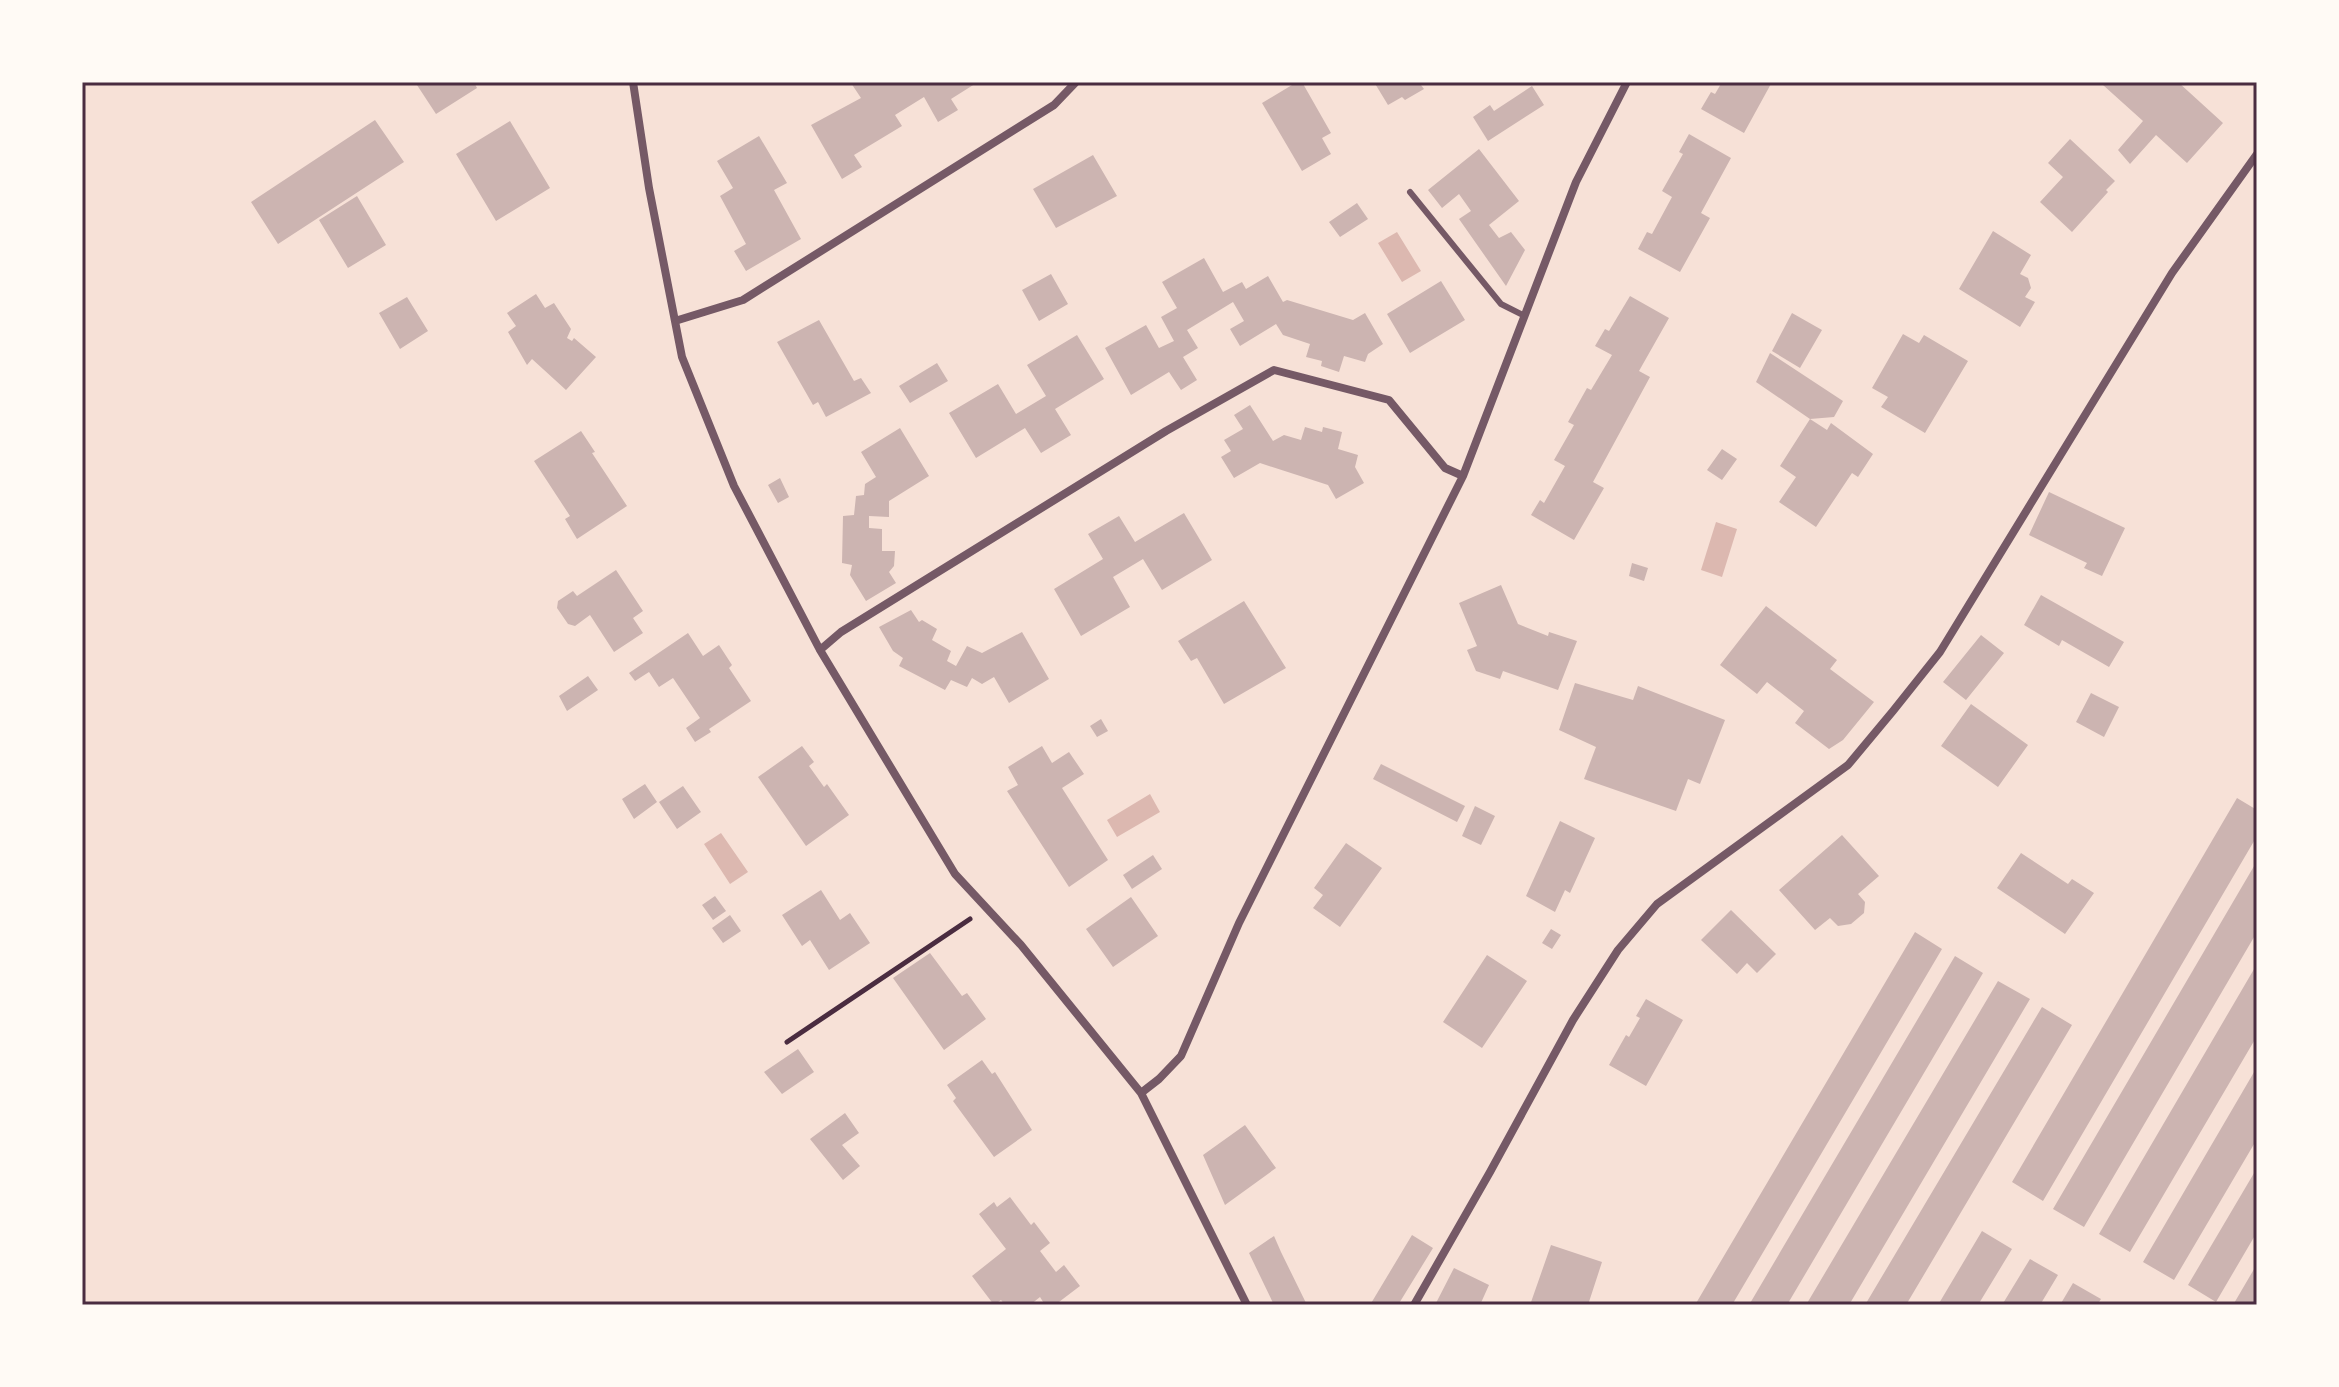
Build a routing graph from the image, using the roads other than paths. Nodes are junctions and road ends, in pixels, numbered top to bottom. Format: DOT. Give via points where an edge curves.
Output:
graph roads {
  1 [pos="633,82"];
  2 [pos="1076,82"];
  3 [pos="1627,82"];
  4 [pos="2257,154"];
  5 [pos="1410,192"];
  6 [pos="1525,316"];
  7 [pos="675,321"];
  8 [pos="1463,476"];
  9 [pos="820,650"];
  10 [pos="1141,1093"];
  11 [pos="1247,1305"];
  12 [pos="1414,1305"];
  1 -- 7 [label="street"];
  2 -- 7 [label="street" via="1054,105 743,300"];
  3 -- 6 [label="street" via="1576,182"];
  4 -- 12 [label="street" via="2172,273 1940,652 1893,711 1848,765 1657,904 1618,950 1573,1020"];
  5 -- 6 [label="lane" via="1501,304"];
  6 -- 8 [label="street"];
  7 -- 9 [label="street" via="682,357 734,486"];
  8 -- 9 [label="street" via="1445,468 1389,400 1274,370 1166,431"];
  8 -- 10 [label="street" via="1239,923 1181,1056"];
  9 -- 10 [label="street" via="955,874 1021,945"];
  10 -- 11 [label="street"];
}
